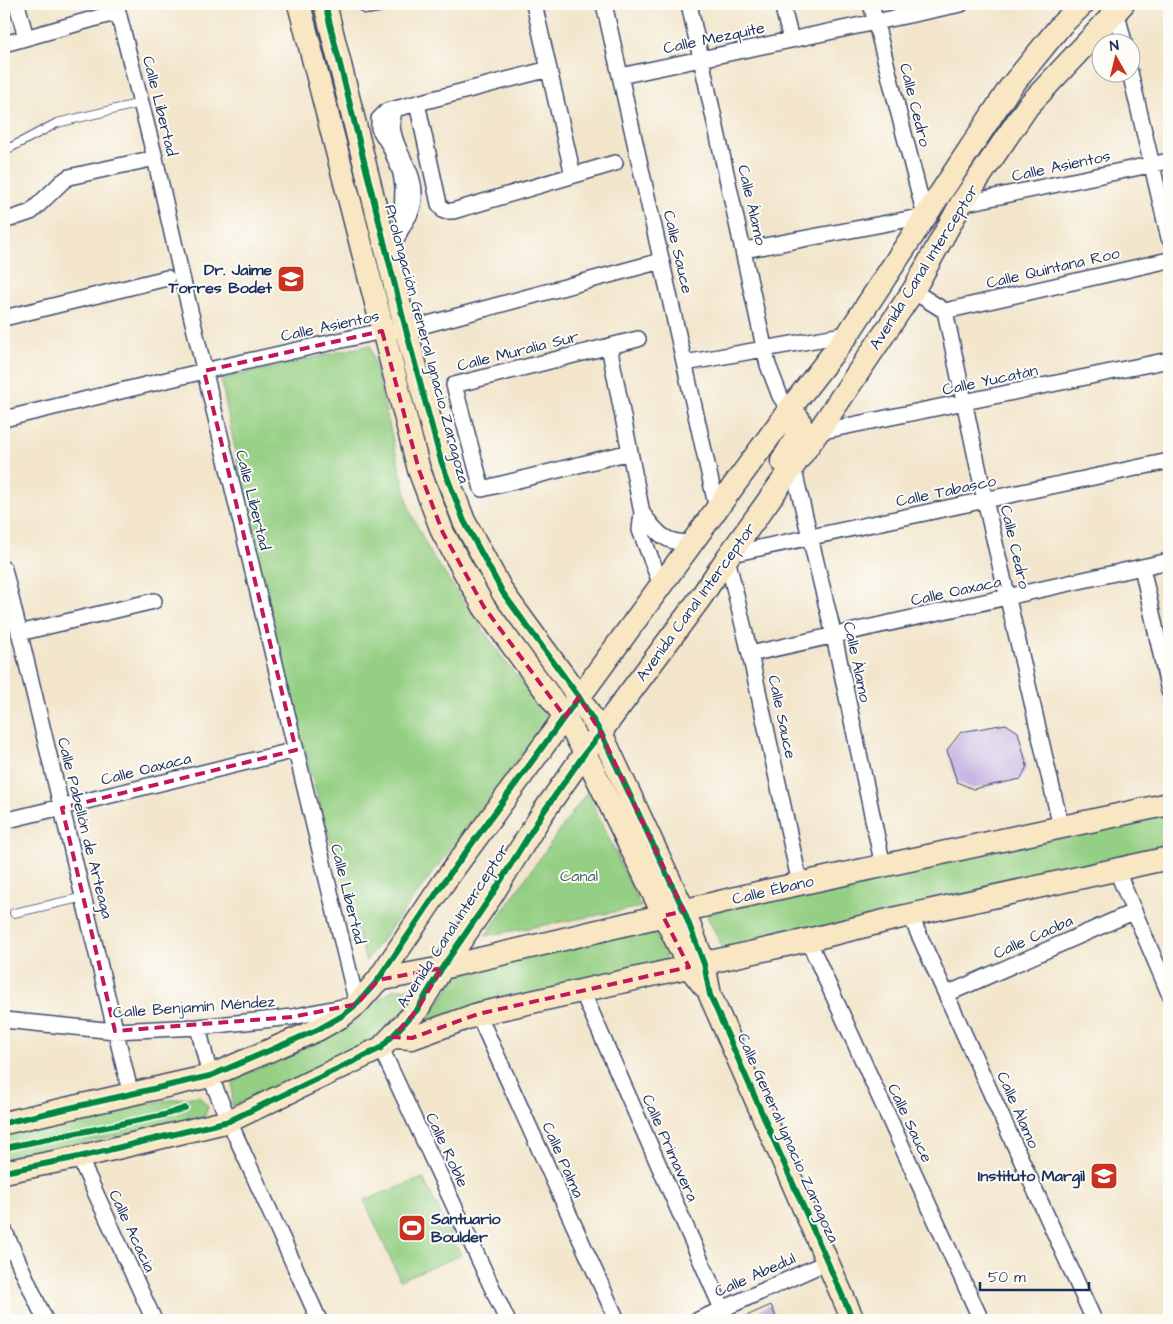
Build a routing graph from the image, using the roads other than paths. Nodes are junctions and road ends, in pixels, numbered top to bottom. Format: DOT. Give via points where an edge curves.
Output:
graph roads {
  1 [pos="18,4"];
  2 [pos="299,4"];
  3 [pos="324,4"];
  4 [pos="364,4"];
  5 [pos="379,4"];
  6 [pos="534,4"];
  7 [pos="604,4"];
  8 [pos="689,4"];
  9 [pos="782,4"];
  10 [pos="871,4"];
  11 [pos="961,4"];
  12 [pos="1083,4"];
  13 [pos="1119,7"];
  14 [pos="117,8"];
  15 [pos="875,22"];
  16 [pos="1123,32"];
  17 [pos="26,38"];
  18 [pos="791,40"];
  19 [pos="4,44"];
  20 [pos="701,59"];
  21 [pos="549,69"];
  22 [pos="620,76"];
  23 [pos="1132,82"];
  24 [pos="141,103"];
  25 [pos="417,103"];
  26 [pos="4,151"];
  27 [pos="155,158"];
  28 [pos="1169,162"];
  29 [pos="615,163"];
  30 [pos="1153,165"];
  31 [pos="573,175"];
  32 [pos="961,204"];
  33 [pos="925,216"];
  34 [pos="4,221"];
  35 [pos="1169,238"];
  36 [pos="744,250"];
  37 [pos="389,260"];
  38 [pos="1169,260"];
  39 [pos="661,261"];
  40 [pos="167,278"];
  41 [pos="914,290"];
  42 [pos="945,311"];
  43 [pos="4,318"];
  44 [pos="406,330"];
  45 [pos="382,331"];
  46 [pos="848,334"];
  47 [pos="638,339"];
  48 [pos="609,346"];
  49 [pos="765,349"];
  50 [pos="1169,360"];
  51 [pos="685,363"];
  52 [pos="204,371"];
  53 [pos="965,403"];
  54 [pos="833,409"];
  55 [pos="789,410"];
  56 [pos="4,419"];
  57 [pos="818,432"];
  58 [pos="630,452"];
  59 [pos="1169,460"];
  60 [pos="793,467"];
  61 [pos="986,500"];
  62 [pos="717,509"];
  63 [pos="642,513"];
  64 [pos="757,516"];
  65 [pos="810,538"];
  66 [pos="692,542"];
  67 [pos="729,556"];
  68 [pos="1169,561"];
  69 [pos="1142,567"];
  70 [pos="4,569"];
  71 [pos="661,585"];
  72 [pos="1008,597"];
  73 [pos="154,601"];
  74 [pos="19,633"];
  75 [pos="834,636"];
  76 [pos="750,654"];
  77 [pos="1169,691"];
  78 [pos="579,697"];
  79 [pos="565,717"];
  80 [pos="601,733"];
  81 [pos="296,750"];
  82 [pos="585,752"];
  83 [pos="1169,804"];
  84 [pos="62,808"];
  85 [pos="4,821"];
  86 [pos="1061,827"];
  87 [pos="1169,858"];
  88 [pos="884,866"];
  89 [pos="1116,869"];
  90 [pos="800,884"];
  91 [pos="84,897"];
  92 [pos="1133,912"];
  93 [pos="14,913"];
  94 [pos="674,914"];
  95 [pos="910,915"];
  96 [pos="808,940"];
  97 [pos="696,966"];
  98 [pos="442,968"];
  99 [pos="378,980"];
  100 [pos="582,990"];
  101 [pos="1169,993"];
  102 [pos="946,994"];
  103 [pos="357,1004"];
  104 [pos="478,1014"];
  105 [pos="4,1020"];
  106 [pos="198,1027"];
  107 [pos="116,1031"];
  108 [pos="387,1043"];
  109 [pos="210,1076"];
  110 [pos="131,1095"];
  111 [pos="229,1121"];
  112 [pos="4,1123"];
  113 [pos="79,1157"];
  114 [pos="4,1172"];
  115 [pos="4,1230"];
  116 [pos="827,1262"];
  117 [pos="725,1315"];
  118 [pos="45,1320"];
  119 [pos="154,1320"];
  120 [pos="320,1320"];
  121 [pos="506,1320"];
  122 [pos="617,1320"];
  123 [pos="698,1320"];
  124 [pos="853,1320"];
  125 [pos="981,1320"];
  126 [pos="1094,1320"];
  1 -- 17 [label="street"];
  2 -- 45 [label="street, Prolongación General Ignacio Zaragoza"];
  3 -- 37 [label="street, Prolongación General Ignacio Zaragoza"];
  4 -- 5 [label="street"];
  6 -- 21 [label="street"];
  7 -- 22 [label="street, Calle Sauce"];
  8 -- 20 [label="street, Calle Álamo"];
  9 -- 18 [label="street"];
  10 -- 15 [label="street, Calle Cedro"];
  11 -- 15 [label="street, Calle Mezquite"];
  12 -- 33 [label="street, Avenida Canal Interceptor" via="1061,25 1009,89"];
  13 -- 16 [label="street"];
  13 -- 32 [label="street, Avenida Canal Interceptor" via="1028,106"];
  14 -- 17 [label="street"];
  14 -- 24 [label="street, Calle Libertad"];
  15 -- 18 [label="street, Calle Mezquite"];
  15 -- 33 [label="street, Calle Cedro"];
  17 -- 19 [label="street"];
  18 -- 20 [label="street, Calle Mezquite"];
  20 -- 22 [label="street, Calle Mezquite"];
  20 -- 36 [label="street, Calle Álamo"];
  21 -- 25 [label="street"];
  21 -- 31 [label="street"];
  22 -- 39 [label="street, Calle Sauce"];
  23 -- 30 [label="street"];
  24 -- 26 [label="lane" via="58,123"];
  24 -- 27 [label="street, Calle Libertad"];
  25 -- 31 [label="street" via="439,204 444,211 454,211"];
  25 -- 37 [label="street" via="394,109 392,120 393,132 410,171 414,200 411,215"];
  27 -- 34 [label="street" via="69,178 31,212"];
  27 -- 52 [label="street, Calle Libertad"];
  28 -- 30 [label="street, Calle Asientos"];
  29 -- 31 [label="street"];
  30 -- 32 [label="street, Calle Asientos"];
  30 -- 35 [label="street"];
  32 -- 41 [label="street, Avenida Canal Interceptor"];
  33 -- 36 [label="street"];
  33 -- 46 [label="street, Avenida Canal Interceptor"];
  36 -- 49 [label="street, Calle Álamo"];
  37 -- 44 [label="street, Prolongación General Ignacio Zaragoza"];
  38 -- 42 [label="street, Calle Quintana Roo"];
  39 -- 44 [label="street, Calle Asientos"];
  39 -- 51 [label="street, Calle Sauce"];
  40 -- 43 [label="street"];
  41 -- 42 [label="street"];
  41 -- 54 [label="street, Avenida Canal Interceptor"];
  42 -- 53 [label="street, Calle Cedro"];
  44 -- 45 [label="street, Calle Asientos"];
  44 -- 78 [label="street, Prolongación General Ignacio Zaragoza" via="441,461 464,521 503,593"];
  45 -- 52 [label="street, Calle Asientos"];
  45 -- 79 [label="street, Prolongación General Ignacio Zaragoza" via="419,470 443,533 484,607"];
  46 -- 49 [label="street"];
  46 -- 54 [label="street" via="818,397 821,405"];
  46 -- 55 [label="street, Avenida Canal Interceptor"];
  47 -- 48 [label="street, Calle Muralia Sur"];
  48 -- 58 [label="street"];
  48 -- 58 [label="street, Calle Muralia Sur" via="454,385 482,489"];
  49 -- 51 [label="street"];
  49 -- 55 [label="street, Calle Álamo" via="772,378"];
  50 -- 53 [label="street, Calle Yucatán"];
  51 -- 62 [label="street, Calle Sauce"];
  52 -- 56 [label="street, Calle Asientos"];
  52 -- 81 [label="street, Calle Libertad"];
  53 -- 57 [label="street, Calle Yucatán"];
  53 -- 61 [label="street, Calle Cedro"];
  54 -- 57 [label="street, Avenida Canal Interceptor"];
  55 -- 62 [label="street, Avenida Canal Interceptor"];
  55 -- 64 [label="street" via="800,424"];
  57 -- 60 [label="street, Avenida Canal Interceptor"];
  58 -- 63 [label="street"];
  59 -- 61 [label="street, Calle Tabasco"];
  60 -- 64 [label="street, Avenida Canal Interceptor"];
  60 -- 65 [label="street, Calle Álamo"];
  61 -- 65 [label="street, Calle Tabasco"];
  61 -- 72 [label="street, Calle Cedro"];
  62 -- 66 [label="street, Avenida Canal Interceptor"];
  63 -- 66 [label="street" via="656,532 664,537 673,542"];
  63 -- 71 [label="street" via="640,530"];
  64 -- 67 [label="street, Avenida Canal Interceptor"];
  65 -- 67 [label="street, Calle Tabasco"];
  65 -- 75 [label="street, Calle Álamo"];
  66 -- 71 [label="street, Avenida Canal Interceptor"];
  67 -- 76 [label="street, Calle Sauce"];
  67 -- 80 [label="street, Avenida Canal Interceptor"];
  68 -- 69 [label="street, Calle Oaxaca"];
  69 -- 72 [label="street, Calle Oaxaca"];
  69 -- 77 [label="street"];
  70 -- 74 [label="street, Calle Pabellón de Arteaga"];
  71 -- 78 [label="street, Avenida Canal Interceptor"];
  72 -- 75 [label="street, Calle Oaxaca"];
  72 -- 86 [label="street, Calle Cedro"];
  73 -- 74 [label="street"];
  74 -- 84 [label="street, Calle Pabellón de Arteaga"];
  75 -- 76 [label="street, Calle Oaxaca"];
  75 -- 88 [label="street, Calle Álamo"];
  76 -- 90 [label="street, Calle Sauce"];
  78 -- 79 [label="street, Avenida Canal Interceptor"];
  78 -- 80 [label="street, Prolongación General Ignacio Zaragoza"];
  79 -- 82 [label="street, Prolongación General Ignacio Zaragoza"];
  79 -- 99 [label="street, Avenida Canal Interceptor" via="444,882"];
  80 -- 82 [label="street, Avenida Canal Interceptor"];
  80 -- 94 [label="street, Prolongación General Ignacio Zaragoza"];
  81 -- 84 [label="street, Calle Oaxaca"];
  81 -- 103 [label="street, Calle Libertad"];
  82 -- 94 [label="street, Prolongación General Ignacio Zaragoza"];
  82 -- 98 [label="street, Avenida Canal Interceptor"];
  83 -- 86 [label="street, Calle Ébano"];
  84 -- 85 [label="street, Calle Oaxaca"];
  84 -- 91 [label="street, Calle Pabellón de Arteaga"];
  86 -- 88 [label="street, Calle Ébano"];
  87 -- 89 [label="street"];
  88 -- 90 [label="street, Calle Ébano"];
  89 -- 92 [label="street"];
  89 -- 95 [label="street"];
  90 -- 94 [label="street, Calle Ébano"];
  91 -- 93 [label="lane"];
  91 -- 107 [label="street, Calle Pabellón de Arteaga"];
  92 -- 101 [label="street"];
  92 -- 102 [label="street, Calle Caoba"];
  94 -- 97 [label="street, Prolongación General Ignacio Zaragoza"];
  94 -- 98 [label="street, Calle Ébano"];
  95 -- 96 [label="street"];
  95 -- 102 [label="street, Calle Álamo"];
  96 -- 97 [label="street"];
  96 -- 125 [label="street, Calle Sauce"];
  97 -- 100 [label="street"];
  97 -- 116 [label="street, Calle General Ignacio Zaragoza"];
  98 -- 99 [label="street, Calle Ébano"];
  98 -- 108 [label="street, Avenida Canal Interceptor" via="417,1010"];
  99 -- 103 [label="street, Avenida Canal Interceptor"];
  100 -- 104 [label="street"];
  100 -- 117 [label="street, Calle Primavera"];
  102 -- 126 [label="street, Calle Álamo"];
  103 -- 106 [label="street, Calle Benjamín Méndez" via="292,1017"];
  103 -- 109 [label="street, Avenida Canal Interceptor" via="317,1030"];
  104 -- 108 [label="street" via="412,1038"];
  104 -- 122 [label="street, Calle Palma"];
  105 -- 107 [label="street, Calle Benjamín Méndez"];
  106 -- 107 [label="street, Calle Benjamín Méndez"];
  106 -- 109 [label="street"];
  107 -- 110 [label="street, Calle Pabellón de Arteaga"];
  108 -- 111 [label="street, Avenida Canal Interceptor"];
  108 -- 121 [label="street, Calle Roble"];
  109 -- 110 [label="street, Avenida Canal Interceptor"];
  109 -- 111 [label="street"];
  110 -- 112 [label="street, Avenida Canal Interceptor"];
  111 -- 113 [label="street, Avenida Canal Interceptor"];
  111 -- 120 [label="street"];
  113 -- 114 [label="street, Avenida Canal Interceptor"];
  113 -- 119 [label="street, Calle Acacia"];
  115 -- 118 [label="street"];
  116 -- 117 [label="street, Calle Abedul"];
  116 -- 124 [label="street, Calle General Ignacio Zaragoza"];
  117 -- 123 [label="street, Calle Abedul"];
}
